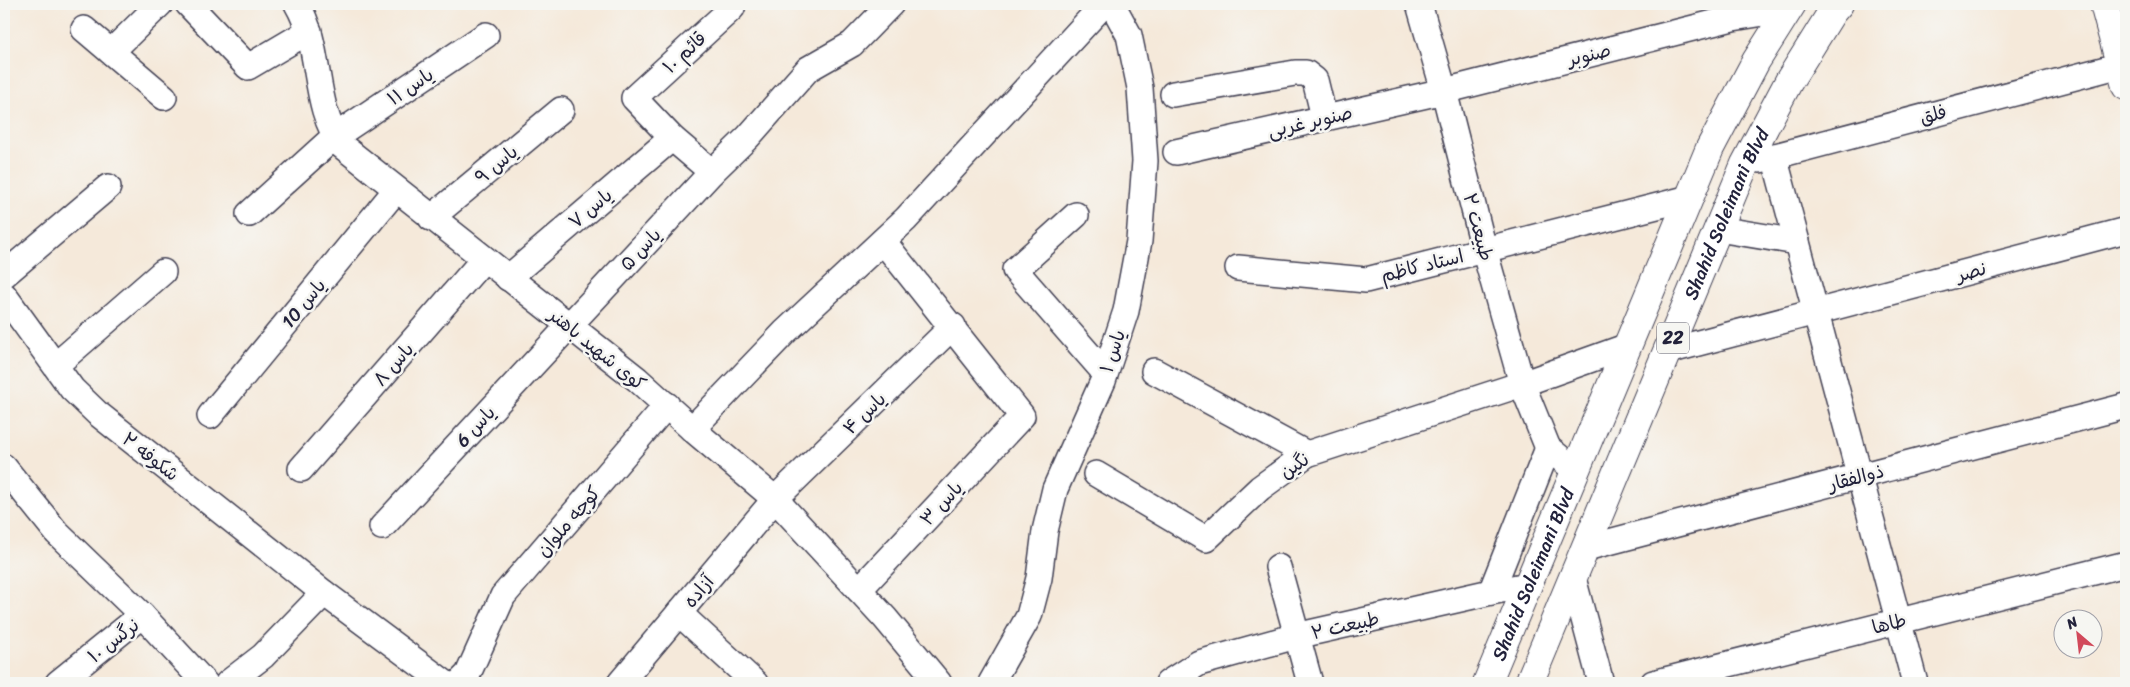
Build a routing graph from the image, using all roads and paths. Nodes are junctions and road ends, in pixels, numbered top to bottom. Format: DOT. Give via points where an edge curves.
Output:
graph roads {
  1 [pos="160,4"];
  2 [pos="188,4"];
  3 [pos="298,4"];
  4 [pos="733,4"];
  5 [pos="891,4"];
  6 [pos="1104,4"];
  7 [pos="1112,4"];
  8 [pos="1419,4"];
  9 [pos="1839,4"];
  10 [pos="2104,4"];
  11 [pos="1790,6"];
  12 [pos="1731,11"];
  13 [pos="84,29"];
  14 [pos="309,31"];
  15 [pos="486,35"];
  16 [pos="111,52"];
  17 [pos="2124,71"];
  18 [pos="1444,91"];
  19 [pos="1173,94"];
  20 [pos="164,97"];
  21 [pos="560,110"];
  22 [pos="1324,117"];
  23 [pos="334,137"];
  24 [pos="672,138"];
  25 [pos="1176,152"];
  26 [pos="1774,156"];
  27 [pos="1745,164"];
  28 [pos="712,172"];
  29 [pos="108,187"];
  30 [pos="396,190"];
  31 [pos="1689,198"];
  32 [pos="249,214"];
  33 [pos="1076,215"];
  34 [pos="431,218"];
  35 [pos="1718,229"];
  36 [pos="2126,230"];
  37 [pos="883,240"];
  38 [pos="1797,242"];
  39 [pos="1484,249"];
  40 [pos="484,259"];
  41 [pos="1238,268"];
  42 [pos="163,272"];
  43 [pos="4,275"];
  44 [pos="508,278"];
  45 [pos="4,295"];
  46 [pos="1816,312"];
  47 [pos="568,325"];
  48 [pos="953,326"];
  49 [pos="1628,346"];
  50 [pos="1668,351"];
  51 [pos="56,365"];
  52 [pos="1154,370"];
  53 [pos="1105,373"];
  54 [pos="1522,384"];
  55 [pos="666,405"];
  56 [pos="2126,406"];
  57 [pos="210,416"];
  58 [pos="692,429"];
  59 [pos="1548,448"];
  60 [pos="1307,454"];
  61 [pos="4,467"];
  62 [pos="301,469"];
  63 [pos="1576,471"];
  64 [pos="1096,474"];
  65 [pos="1859,476"];
  66 [pos="775,499"];
  67 [pos="382,526"];
  68 [pos="1586,548"];
  69 [pos="2126,564"];
  70 [pos="1278,567"];
  71 [pos="1573,578"];
  72 [pos="1528,585"];
  73 [pos="859,590"];
  74 [pos="1491,592"];
  75 [pos="324,593"];
  76 [pos="679,613"];
  77 [pos="142,615"];
  78 [pos="1898,621"];
  79 [pos="1296,636"];
  80 [pos="58,683"];
  81 [pos="205,683"];
  82 [pos="228,683"];
  83 [pos="445,683"];
  84 [pos="459,683"];
  85 [pos="620,683"];
  86 [pos="756,683"];
  87 [pos="939,683"];
  88 [pos="991,683"];
  89 [pos="1168,683"];
  90 [pos="1310,683"];
  91 [pos="1487,683"];
  92 [pos="1529,683"];
  93 [pos="1601,683"];
  94 [pos="1653,683"];
  95 [pos="1915,683"];
  1 -- 16 [label="street"];
  2 -- 14 [label="street" via="248,67"];
  3 -- 14 [label="street, کوی شهید باهنر"];
  4 -- 24 [label="street, قائم ۱۰" via="634,98"];
  5 -- 28 [label="street, یاس ۵" via="852,44 808,69"];
  6 -- 37 [label="street"];
  7 -- 53 [label="street, یاس ۱" via="1128,35 1140,88 1145,161 1138,242 1126,311"];
  8 -- 18 [label="street, طبیعت ۲"];
  9 -- 27 [label="main road, Shahid Soleimani Blvd / 22" via="1789,81"];
  10 -- 17 [label="main road"];
  11 -- 12 [label="street, صنوبر"];
  11 -- 31 [label="main road, Shahid Soleimani Blvd / 22" via="1756,61 1710,148"];
  12 -- 18 [label="street, صنوبر"];
  13 -- 16 [label="street"];
  14 -- 23 [label="street, کوی شهید باهنر" via="326,117"];
  15 -- 23 [label="street, یاس ۱۱"];
  16 -- 20 [label="street"];
  17 -- 26 [label="street, فلق"];
  18 -- 22 [label="street, صنوبر غربی"];
  18 -- 39 [label="street, طبیعت ۲"];
  19 -- 22 [label="street" via="1295,73 1306,74 1315,80"];
  21 -- 34 [label="street, یاس ۹"];
  22 -- 25 [label="street, صنوبر غربی"];
  23 -- 30 [label="street, کوی شهید باهنر" via="349,154"];
  23 -- 32 [label="street, یاس ۱۱"];
  24 -- 28 [label="street"];
  24 -- 44 [label="street, یاس ۷"];
  26 -- 27 [label="street, فلق"];
  26 -- 38 [label="street"];
  27 -- 35 [label="main road, Shahid Soleimani Blvd / 22"];
  28 -- 47 [label="street, یاس ۵"];
  29 -- 43 [label="street"];
  30 -- 34 [label="street, کوی شهید باهنر"];
  30 -- 57 [label="street, یاس 10"];
  31 -- 39 [label="street, استاد کاظم"];
  31 -- 49 [label="main road, Shahid Soleimani Blvd / 22"];
  33 -- 53 [label="street" via="1015,270"];
  34 -- 40 [label="street, کوی شهید باهنر"];
  35 -- 38 [label="street"];
  35 -- 50 [label="main road, Shahid Soleimani Blvd / 22"];
  36 -- 46 [label="street, نصر"];
  37 -- 48 [label="street"];
  37 -- 58 [label="street" via="785,332"];
  38 -- 46 [label="street"];
  39 -- 41 [label="street, استاد کاظم" via="1366,280"];
  39 -- 54 [label="street, طبیعت ۲"];
  40 -- 44 [label="street, کوی شهید باهنر"];
  40 -- 62 [label="street, یاس ۸"];
  42 -- 51 [label="street"];
  44 -- 47 [label="street, کوی شهید باهنر"];
  45 -- 51 [label="street, شکوفه ۲"];
  46 -- 50 [label="street, نصر"];
  46 -- 65 [label="street"];
  47 -- 55 [label="street, کوی شهید باهنر"];
  47 -- 67 [label="street, یاس 6"];
  48 -- 66 [label="street, یاس ۴"];
  48 -- 73 [label="street, یاس ۳" via="1022,416"];
  49 -- 54 [label="street, نگین"];
  49 -- 63 [label="main road, Shahid Soleimani Blvd / 22"];
  50 -- 68 [label="main road, Shahid Soleimani Blvd / 22"];
  51 -- 75 [label="street, شکوفه ۲" via="72,389 97,413"];
  52 -- 60 [label="street"];
  53 -- 88 [label="street, یاس ۱" via="1055,489 1029,616"];
  54 -- 59 [label="street, طبیعت ۲"];
  54 -- 60 [label="street, نگین"];
  55 -- 58 [label="street, کوی شهید باهنر"];
  55 -- 84 [label="street, کوچه ملوان" via="502,596 468,674"];
  56 -- 65 [label="street, ذوالفقار"];
  58 -- 66 [label="street, کوی شهید باهنر"];
  59 -- 63 [label="street"];
  59 -- 74 [label="street"];
  60 -- 64 [label="street, نگین" via="1260,488 1206,539"];
  61 -- 77 [label="street" via="57,533"];
  63 -- 72 [label="main road, Shahid Soleimani Blvd / 22"];
  65 -- 68 [label="street, ذوالفقار"];
  65 -- 78 [label="street"];
  66 -- 73 [label="street, کوی شهید باهنر"];
  66 -- 76 [label="street, آزاده"];
  68 -- 71 [label="main road, Shahid Soleimani Blvd / 22"];
  69 -- 78 [label="street, طاها"];
  70 -- 79 [label="street"];
  71 -- 92 [label="main road, Shahid Soleimani Blvd / 22"];
  71 -- 93 [label="street"];
  72 -- 74 [label="street, طبیعت ٣"];
  72 -- 91 [label="main road, Shahid Soleimani Blvd / 22"];
  73 -- 87 [label="street, کوی شهید باهنر"];
  74 -- 79 [label="street, طبیعت ٣"];
  75 -- 82 [label="street" via="263,656"];
  75 -- 83 [label="street, شکوفه ۲"];
  76 -- 85 [label="street, آزاده"];
  76 -- 86 [label="street"];
  77 -- 80 [label="street, نرگس ۱۰"];
  77 -- 81 [label="street, نرگس ۱۰"];
  78 -- 94 [label="street, طاها"];
  78 -- 95 [label="street"];
  79 -- 89 [label="street, طبیعت ٣" via="1199,663"];
  79 -- 90 [label="street"];
}
